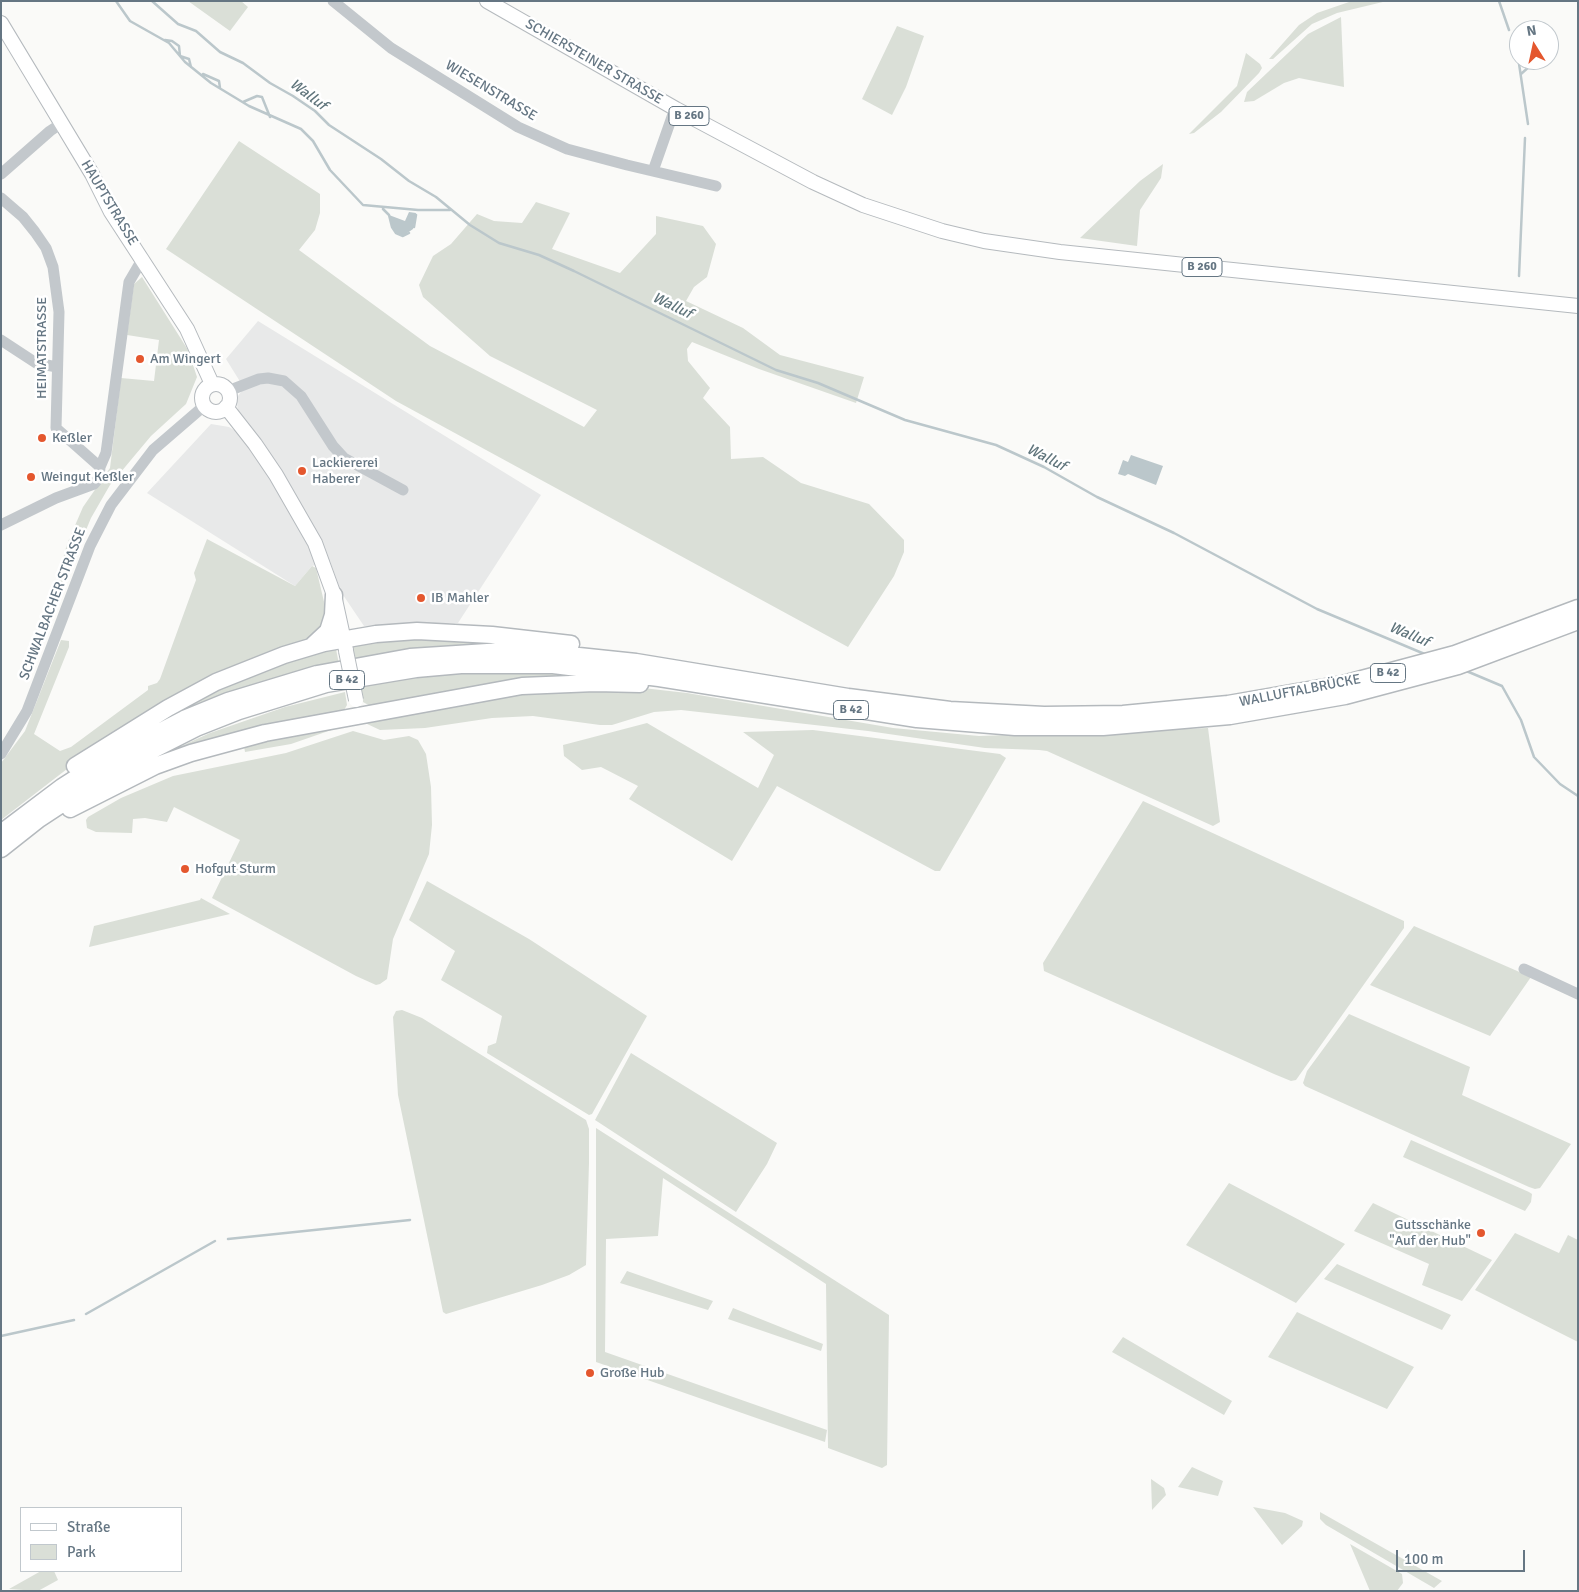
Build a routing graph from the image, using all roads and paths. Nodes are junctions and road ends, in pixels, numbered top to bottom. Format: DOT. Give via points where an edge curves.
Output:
graph roads {
  1 [pos="332,1"];
  2 [pos="487,1"];
  3 [pos="1,24"];
  4 [pos="673,114"];
  5 [pos="62,123"];
  6 [pos="653,172"];
  7 [pos="1,174"];
  8 [pos="716,186"];
  9 [pos="1,198"];
  10 [pos="143,258"];
  11 [pos="1578,306"];
  12 [pos="1,340"];
  13 [pos="57,368"];
  14 [pos="212,384"];
  15 [pos="228,391"];
  16 [pos="204,406"];
  17 [pos="226,408"];
  18 [pos="100,467"];
  19 [pos="403,490"];
  20 [pos="1,526"];
  21 [pos="334,595"];
  22 [pos="1578,608"];
  23 [pos="1578,621"];
  24 [pos="345,645"];
  25 [pos="308,648"];
  26 [pos="684,669"];
  27 [pos="732,690"];
  28 [pos="357,707"];
  29 [pos="1191,714"];
  30 [pos="1,754"];
  31 [pos="1,828"];
  32 [pos="1,833"];
  33 [pos="1,849"];
  34 [pos="1,857"];
  35 [pos="1524,969"];
  36 [pos="1578,994"];
  1 -- 6 [label="street, WIESENSTRASSE" via="391,48 518,127 567,149"];
  2 -- 11 [label="main road, SCHIERSTEINER STRASSE / B 260" via="676,109 834,192 904,220 942,231 1017,246"];
  3 -- 5 [label="main road, HAUPTSTRASSE"];
  4 -- 6 [label="street"];
  5 -- 7 [label="street"];
  5 -- 10 [label="main road, HAUPTSTRASSE" via="111,212"];
  6 -- 8 [label="street, WIESENSTRASSE"];
  9 -- 13 [label="street, HEIMATSTRASSE" via="36,232 53,267 59,312"];
  10 -- 14 [label="main road, HAUPTSTRASSE" via="187,329"];
  10 -- 18 [label="street" via="129,282 106,453"];
  12 -- 13 [label="street" via="36,363"];
  13 -- 18 [label="street, HEIMATSTRASSE" via="56,428"];
  14 -- 15 [label="main road" via="221,385"];
  14 -- 16 [label="main road" via="203,392"];
  15 -- 17 [label="main road" via="230,399"];
  15 -- 19 [label="street" via="259,379 284,381 301,396 344,458"];
  16 -- 17 [label="main road" via="215,412"];
  16 -- 30 [label="street, SCHWALBACHER STRASSE" via="153,450 111,505 90,546 27,711"];
  17 -- 21 [label="main road" via="255,444 294,504 316,543"];
  18 -- 20 [label="street" via="99,478 94,484 56,498"];
  21 -- 24 [label="main road"];
  21 -- 25 [label="highway" via="328,631"];
  22 -- 29 [label="highway, WALLUFTALBRÜCKE / B 42" via="1491,642 1380,675"];
  23 -- 29 [label="highway, WALLUFTALBRÜCKE / B 42" via="1495,654 1383,687 1307,704"];
  24 -- 25 [label="highway"];
  24 -- 26 [label="highway" via="417,631 492,635 614,651"];
  24 -- 28 [label="main road, bridge"];
  25 -- 31 [label="highway" via="216,682 160,712 69,770"];
  26 -- 29 [label="highway, B 42" via="848,697 950,710 1069,715"];
  26 -- 32 [label="highway, B 42" via="597,657 503,652 410,657 318,674 228,701 142,739 62,787"];
  27 -- 28 [label="highway" via="639,684 559,684"];
  27 -- 29 [label="highway, B 42" via="899,717 971,725 1103,727"];
  27 -- 33 [label="highway, B 42" via="598,669 507,663 416,668 326,684 239,710 155,747 76,793"];
  28 -- 34 [label="highway" via="225,743 156,766 62,813"];
  35 -- 36 [label="street"];
}
